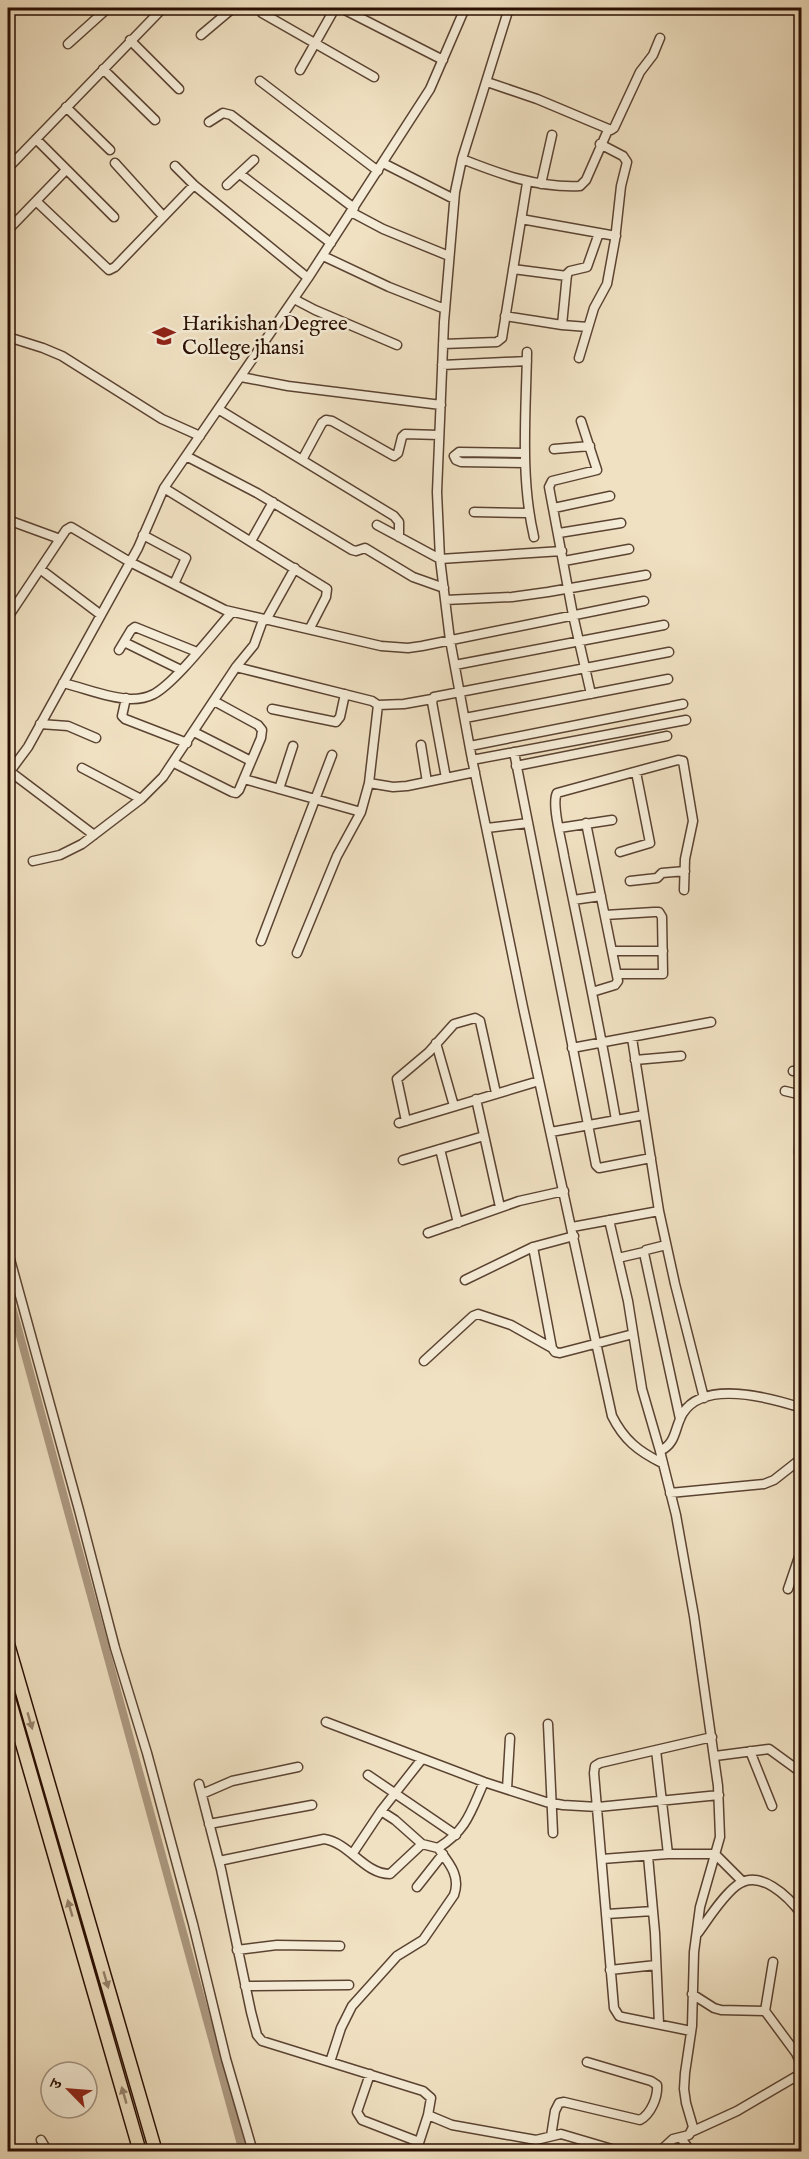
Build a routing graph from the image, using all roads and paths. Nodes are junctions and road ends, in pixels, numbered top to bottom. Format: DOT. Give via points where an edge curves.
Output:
graph roads {
  1 [pos="108,8"];
  2 [pos="163,8"];
  3 [pos="233,8"];
  4 [pos="335,8"];
  5 [pos="341,8"];
  6 [pos="465,8"];
  7 [pos="509,8"];
  8 [pos="262,13"];
  9 [pos="201,34"];
  10 [pos="660,38"];
  11 [pos="130,40"];
  12 [pos="68,44"];
  13 [pos="315,44"];
  14 [pos="443,60"];
  15 [pos="103,69"];
  16 [pos="300,70"];
  17 [pos="374,77"];
  18 [pos="260,81"];
  19 [pos="486,82"];
  20 [pos="179,89"];
  21 [pos="66,107"];
  22 [pos="155,120"];
  23 [pos="210,122"];
  24 [pos="608,130"];
  25 [pos="552,135"];
  26 [pos="36,139"];
  27 [pos="600,144"];
  28 [pos="110,150"];
  29 [pos="462,159"];
  30 [pos="254,160"];
  31 [pos="115,163"];
  32 [pos="383,163"];
  33 [pos="175,166"];
  34 [pos="8,168"];
  35 [pos="66,170"];
  36 [pos="378,171"];
  37 [pos="240,174"];
  38 [pos="527,183"];
  39 [pos="542,184"];
  40 [pos="194,185"];
  41 [pos="227,185"];
  42 [pos="454,199"];
  43 [pos="36,201"];
  44 [pos="352,210"];
  45 [pos="164,216"];
  46 [pos="114,217"];
  47 [pos="521,219"];
  48 [pos="8,230"];
  49 [pos="599,233"];
  50 [pos="616,236"];
  51 [pos="331,243"];
  52 [pos="323,256"];
  53 [pos="448,256"];
  54 [pos="513,269"];
  55 [pos="567,276"];
  56 [pos="308,278"];
  57 [pos="294,299"];
  58 [pos="445,309"];
  59 [pos="505,316"];
  60 [pos="562,325"];
  61 [pos="588,327"];
  62 [pos="8,337"];
  63 [pos="443,344"];
  64 [pos="397,345"];
  65 [pos="579,358"];
  66 [pos="442,365"];
  67 [pos="241,377"];
  68 [pos="441,405"];
  69 [pos="218,409"];
  70 [pos="581,421"];
  71 [pos="439,435"];
  72 [pos="200,436"];
  73 [pos="590,446"];
  74 [pos="554,449"];
  75 [pos="525,453"];
  76 [pos="186,456"];
  77 [pos="302,460"];
  78 [pos="525,463"];
  79 [pos="164,488"];
  80 [pos="610,496"];
  81 [pos="273,502"];
  82 [pos="554,507"];
  83 [pos="474,512"];
  84 [pos="528,513"];
  85 [pos="8,520"];
  86 [pos="621,523"];
  87 [pos="377,525"];
  88 [pos="559,533"];
  89 [pos="143,535"];
  90 [pos="399,537"];
  91 [pos="534,537"];
  92 [pos="60,539"];
  93 [pos="250,541"];
  94 [pos="629,549"];
  95 [pos="562,551"];
  96 [pos="440,558"];
  97 [pos="564,561"];
  98 [pos="130,562"];
  99 [pos="295,568"];
  100 [pos="40,569"];
  101 [pos="646,575"];
  102 [pos="174,584"];
  103 [pos="444,588"];
  104 [pos="568,588"];
  105 [pos="445,600"];
  106 [pos="644,601"];
  107 [pos="232,612"];
  108 [pos="101,615"];
  109 [pos="573,615"];
  110 [pos="8,617"];
  111 [pos="265,620"];
  112 [pos="664,625"];
  113 [pos="310,628"];
  114 [pos="450,640"];
  115 [pos="124,642"];
  116 [pos="579,642"];
  117 [pos="118,650"];
  118 [pos="197,652"];
  119 [pos="669,652"];
  120 [pos="455,665"];
  121 [pos="236,667"];
  122 [pos="586,668"];
  123 [pos="181,670"];
  124 [pos="668,679"];
  125 [pos="63,683"];
  126 [pos="460,692"];
  127 [pos="345,694"];
  128 [pos="591,694"];
  129 [pos="126,698"];
  130 [pos="432,699"];
  131 [pos="214,701"];
  132 [pos="683,704"];
  133 [pos="378,705"];
  134 [pos="272,709"];
  135 [pos="465,718"];
  136 [pos="686,720"];
  137 [pos="40,724"];
  138 [pos="194,732"];
  139 [pos="667,736"];
  140 [pos="96,738"];
  141 [pos="187,743"];
  142 [pos="421,745"];
  143 [pos="293,746"];
  144 [pos="470,747"];
  145 [pos="513,752"];
  146 [pos="332,756"];
  147 [pos="251,760"];
  148 [pos="472,760"];
  149 [pos="174,763"];
  150 [pos="516,766"];
  151 [pos="82,768"];
  152 [pos="8,772"];
  153 [pos="475,772"];
  154 [pos="636,772"];
  155 [pos="446,778"];
  156 [pos="244,779"];
  157 [pos="428,782"];
  158 [pos="369,783"];
  159 [pos="279,789"];
  160 [pos="141,799"];
  161 [pos="316,799"];
  162 [pos="361,812"];
  163 [pos="612,820"];
  164 [pos="528,822"];
  165 [pos="586,823"];
  166 [pos="487,828"];
  167 [pos="559,828"];
  168 [pos="94,835"];
  169 [pos="620,852"];
  170 [pos="33,861"];
  171 [pos="685,871"];
  172 [pos="630,881"];
  173 [pos="684,890"];
  174 [pos="601,896"];
  175 [pos="573,900"];
  176 [pos="605,915"];
  177 [pos="261,941"];
  178 [pos="612,951"];
  179 [pos="663,951"];
  180 [pos="297,953"];
  181 [pos="617,974"];
  182 [pos="591,992"];
  183 [pos="711,1022"];
  184 [pos="632,1038"];
  185 [pos="436,1043"];
  186 [pos="603,1044"];
  187 [pos="573,1048"];
  188 [pos="681,1056"];
  189 [pos="635,1060"];
  190 [pos="539,1080"];
  191 [pos="785,1091"];
  192 [pos="496,1093"];
  193 [pos="801,1095"];
  194 [pos="476,1099"];
  195 [pos="454,1106"];
  196 [pos="801,1107"];
  197 [pos="644,1115"];
  198 [pos="616,1120"];
  199 [pos="588,1126"];
  200 [pos="551,1132"];
  201 [pos="484,1136"];
  202 [pos="440,1149"];
  203 [pos="799,1153"];
  204 [pos="651,1158"];
  205 [pos="403,1160"];
  206 [pos="564,1191"];
  207 [pos="500,1207"];
  208 [pos="659,1211"];
  209 [pos="609,1220"];
  210 [pos="458,1223"];
  211 [pos="573,1232"];
  212 [pos="428,1233"];
  213 [pos="666,1245"];
  214 [pos="533,1247"];
  215 [pos="8,1251"];
  216 [pos="644,1252"];
  217 [pos="618,1258"];
  218 [pos="465,1280"];
  219 [pos="633,1334"];
  220 [pos="597,1343"];
  221 [pos="552,1348"];
  222 [pos="424,1361"];
  223 [pos="704,1398"];
  224 [pos="801,1407"];
  225 [pos="680,1419"];
  226 [pos="660,1451"];
  227 [pos="801,1458"];
  228 [pos="662,1463"];
  229 [pos="670,1493"];
  230 [pos="801,1548"];
  231 [pos="788,1589"];
  232 [pos="8,1644"];
  233 [pos="8,1695"];
  234 [pos="326,1722"];
  235 [pos="548,1724"];
  236 [pos="712,1737"];
  237 [pos="510,1738"];
  238 [pos="656,1750"];
  239 [pos="750,1750"];
  240 [pos="715,1756"];
  241 [pos="422,1759"];
  242 [pos="298,1767"];
  243 [pos="801,1773"];
  244 [pos="368,1775"];
  245 [pos="484,1782"];
  246 [pos="199,1784"];
  247 [pos="507,1789"];
  248 [pos="396,1792"];
  249 [pos="202,1794"];
  250 [pos="718,1795"];
  251 [pos="662,1800"];
  252 [pos="553,1803"];
  253 [pos="312,1804"];
  254 [pos="772,1806"];
  255 [pos="598,1807"];
  256 [pos="381,1811"];
  257 [pos="209,1824"];
  258 [pos="553,1833"];
  259 [pos="456,1835"];
  260 [pos="422,1844"];
  261 [pos="441,1851"];
  262 [pos="353,1853"];
  263 [pos="668,1854"];
  264 [pos="715,1854"];
  265 [pos="648,1856"];
  266 [pos="602,1859"];
  267 [pos="219,1861"];
  268 [pos="743,1882"];
  269 [pos="417,1887"];
  270 [pos="653,1911"];
  271 [pos="607,1914"];
  272 [pos="801,1915"];
  273 [pos="696,1935"];
  274 [pos="339,1946"];
  275 [pos="237,1950"];
  276 [pos="773,1962"];
  277 [pos="656,1965"];
  278 [pos="610,1970"];
  279 [pos="349,1985"];
  280 [pos="245,1986"];
  281 [pos="692,1994"];
  282 [pos="765,2012"];
  283 [pos="659,2024"];
  284 [pos="691,2031"];
  285 [pos="330,2062"];
  286 [pos="587,2062"];
  287 [pos="801,2066"];
  288 [pos="801,2073"];
  289 [pos="369,2074"];
  290 [pos="428,2115"];
  291 [pos="691,2132"];
  292 [pos="551,2136"];
  293 [pos="681,2138"];
  294 [pos="42,2140"];
  295 [pos="419,2142"];
  296 [pos="48,2151"];
  297 [pos="140,2151"];
  298 [pos="156,2151"];
  299 [pos="253,2151"];
  300 [pos="416,2151"];
  301 [pos="622,2151"];
  302 [pos="658,2151"];
  303 [pos="691,2151"];
  1 -- 12 [label="street"];
  2 -- 11 [label="street"];
  3 -- 9 [label="street"];
  4 -- 13 [label="street"];
  5 -- 14 [label="street"];
  6 -- 14 [label="street"];
  7 -- 19 [label="street"];
  8 -- 13 [label="street"];
  10 -- 24 [label="street" via="614,128"];
  11 -- 15 [label="street"];
  11 -- 20 [label="street"];
  13 -- 16 [label="street"];
  13 -- 17 [label="street"];
  14 -- 32 [label="street"];
  15 -- 21 [label="street"];
  15 -- 22 [label="street"];
  18 -- 36 [label="street"];
  19 -- 24 [label="street" via="546,102"];
  19 -- 29 [label="street"];
  21 -- 26 [label="street"];
  21 -- 28 [label="street"];
  23 -- 44 [label="street" via="223,113 231,116"];
  24 -- 27 [label="street"];
  25 -- 39 [label="street"];
  26 -- 34 [label="street"];
  26 -- 35 [label="street"];
  27 -- 39 [label="street" via="582,186"];
  27 -- 50 [label="street" via="627,162"];
  29 -- 38 [label="street"];
  29 -- 42 [label="street"];
  30 -- 37 [label="street"];
  31 -- 45 [label="street"];
  32 -- 36 [label="street"];
  32 -- 42 [label="street"];
  33 -- 40 [label="street"];
  35 -- 43 [label="street"];
  35 -- 46 [label="street"];
  36 -- 44 [label="street"];
  37 -- 41 [label="street"];
  37 -- 51 [label="street"];
  38 -- 39 [label="street"];
  38 -- 47 [label="street"];
  40 -- 45 [label="street"];
  40 -- 56 [label="street"];
  42 -- 53 [label="street"];
  43 -- 45 [label="street" via="109,270"];
  43 -- 48 [label="street"];
  44 -- 51 [label="street"];
  44 -- 53 [label="street" via="383,229"];
  47 -- 49 [label="street"];
  47 -- 54 [label="street"];
  49 -- 50 [label="street"];
  49 -- 55 [label="street" via="587,267 570,271"];
  50 -- 61 [label="street" via="607,284"];
  51 -- 52 [label="street"];
  52 -- 56 [label="street"];
  52 -- 58 [label="street"];
  53 -- 58 [label="street"];
  54 -- 55 [label="street"];
  54 -- 59 [label="street"];
  55 -- 60 [label="street"];
  56 -- 57 [label="street"];
  57 -- 64 [label="street"];
  57 -- 67 [label="street"];
  58 -- 63 [label="street"];
  59 -- 60 [label="street"];
  59 -- 63 [label="street" via="499,342"];
  60 -- 61 [label="street"];
  61 -- 65 [label="street"];
  62 -- 72 [label="street" via="62,356 162,419"];
  63 -- 66 [label="street"];
  66 -- 68 [label="street"];
  66 -- 75 [label="street" via="527,356"];
  67 -- 68 [label="street"];
  67 -- 69 [label="street"];
  68 -- 71 [label="street"];
  69 -- 72 [label="street"];
  69 -- 77 [label="street"];
  70 -- 73 [label="street"];
  71 -- 77 [label="street" via="405,434 394,456 326,420"];
  71 -- 96 [label="street"];
  72 -- 76 [label="street"];
  73 -- 74 [label="street"];
  73 -- 82 [label="street" via="597,470 551,482"];
  75 -- 78 [label="street"];
  75 -- 78 [label="street" via="459,452 454,456 461,462"];
  76 -- 79 [label="street"];
  76 -- 81 [label="street"];
  77 -- 90 [label="street" via="396,518"];
  78 -- 84 [label="street"];
  79 -- 89 [label="street"];
  79 -- 93 [label="street"];
  80 -- 82 [label="street"];
  81 -- 93 [label="street"];
  81 -- 103 [label="street" via="352,550 365,548 402,571"];
  82 -- 88 [label="street"];
  83 -- 84 [label="street"];
  84 -- 91 [label="street"];
  85 -- 92 [label="street"];
  86 -- 88 [label="street"];
  87 -- 90 [label="street"];
  88 -- 95 [label="street"];
  89 -- 98 [label="street"];
  89 -- 102 [label="street" via="186,558"];
  90 -- 96 [label="street"];
  92 -- 98 [label="street" via="68,527 74,527"];
  92 -- 100 [label="street"];
  93 -- 99 [label="street"];
  94 -- 97 [label="street"];
  95 -- 96 [label="street"];
  95 -- 97 [label="street"];
  96 -- 103 [label="street"];
  97 -- 104 [label="street"];
  98 -- 102 [label="street"];
  98 -- 108 [label="street"];
  99 -- 111 [label="street"];
  99 -- 113 [label="street" via="327,589"];
  100 -- 108 [label="street"];
  100 -- 110 [label="street"];
  101 -- 104 [label="street"];
  102 -- 107 [label="street"];
  103 -- 105 [label="street"];
  104 -- 105 [label="street" via="512,597"];
  104 -- 109 [label="street"];
  105 -- 114 [label="street"];
  106 -- 109 [label="street"];
  107 -- 111 [label="street"];
  107 -- 118 [label="street"];
  108 -- 125 [label="street"];
  109 -- 114 [label="street"];
  109 -- 116 [label="street"];
  111 -- 113 [label="street"];
  111 -- 121 [label="street" via="254,645"];
  112 -- 116 [label="street"];
  113 -- 114 [label="street" via="394,648"];
  114 -- 120 [label="street"];
  115 -- 117 [label="street"];
  115 -- 118 [label="street" via="137,627"];
  115 -- 123 [label="street"];
  116 -- 120 [label="street"];
  116 -- 122 [label="street"];
  118 -- 123 [label="street"];
  119 -- 122 [label="street"];
  120 -- 126 [label="street"];
  121 -- 127 [label="street"];
  121 -- 131 [label="street"];
  122 -- 126 [label="street"];
  122 -- 128 [label="street"];
  123 -- 129 [label="street" via="155,693"];
  124 -- 128 [label="street"];
  125 -- 129 [label="street"];
  125 -- 137 [label="street"];
  126 -- 130 [label="street"];
  126 -- 135 [label="street"];
  127 -- 133 [label="street"];
  127 -- 134 [label="street" via="336,722"];
  128 -- 135 [label="street"];
  129 -- 141 [label="street" via="122,713 125,719"];
  130 -- 133 [label="street"];
  130 -- 155 [label="street"];
  131 -- 138 [label="street"];
  131 -- 147 [label="street" via="260,727 261,738"];
  132 -- 144 [label="street"];
  133 -- 158 [label="street"];
  135 -- 144 [label="street"];
  136 -- 145 [label="street"];
  137 -- 140 [label="street" via="68,726"];
  137 -- 152 [label="street"];
  138 -- 141 [label="street"];
  138 -- 147 [label="street"];
  139 -- 150 [label="street"];
  141 -- 149 [label="street"];
  142 -- 157 [label="street"];
  143 -- 159 [label="street"];
  144 -- 148 [label="street"];
  145 -- 148 [label="street"];
  145 -- 150 [label="street"];
  146 -- 161 [label="street"];
  147 -- 156 [label="street"];
  148 -- 153 [label="street"];
  149 -- 156 [label="street" via="235,793"];
  149 -- 160 [label="street"];
  150 -- 164 [label="street"];
  151 -- 160 [label="street"];
  152 -- 168 [label="street"];
  153 -- 155 [label="street"];
  153 -- 166 [label="street"];
  154 -- 167 [label="street" via="557,793 554,800"];
  154 -- 169 [label="street" via="650,843"];
  154 -- 171 [label="street" via="678,760 684,762 693,820"];
  155 -- 157 [label="street"];
  156 -- 159 [label="street"];
  157 -- 158 [label="street" via="399,787"];
  158 -- 162 [label="street"];
  159 -- 161 [label="street"];
  160 -- 168 [label="street"];
  161 -- 162 [label="street"];
  161 -- 177 [label="street"];
  162 -- 180 [label="street" via="337,856"];
  163 -- 165 [label="street"];
  164 -- 166 [label="street"];
  164 -- 187 [label="street"];
  165 -- 167 [label="street"];
  165 -- 174 [label="street"];
  166 -- 190 [label="street"];
  167 -- 175 [label="street"];
  168 -- 170 [label="street" via="60,855"];
  171 -- 172 [label="street"];
  171 -- 173 [label="street"];
  174 -- 175 [label="street"];
  174 -- 176 [label="street"];
  175 -- 182 [label="street"];
  176 -- 178 [label="street"];
  176 -- 179 [label="street" via="659,912"];
  178 -- 179 [label="street"];
  178 -- 181 [label="street"];
  179 -- 181 [label="street" via="663,974"];
  181 -- 182 [label="street" via="616,985"];
  182 -- 186 [label="street"];
  183 -- 184 [label="street"];
  184 -- 186 [label="street"];
  184 -- 189 [label="street"];
  185 -- 192 [label="street" via="456,1022 479,1020"];
  185 -- 195 [label="street"];
  185 -- 195 [label="street" via="398,1079 402,1122"];
  186 -- 187 [label="street"];
  186 -- 198 [label="street"];
  187 -- 199 [label="street"];
  188 -- 189 [label="street"];
  189 -- 197 [label="street"];
  190 -- 192 [label="street"];
  190 -- 200 [label="street"];
  191 -- 193 [label="street"];
  192 -- 194 [label="street"];
  194 -- 195 [label="street"];
  194 -- 201 [label="street"];
  196 -- 203 [label="street"];
  197 -- 198 [label="street"];
  197 -- 204 [label="street"];
  198 -- 199 [label="street"];
  199 -- 200 [label="street"];
  199 -- 204 [label="street" via="598,1168"];
  200 -- 206 [label="street"];
  201 -- 202 [label="street"];
  201 -- 207 [label="street"];
  202 -- 205 [label="street"];
  202 -- 210 [label="street"];
  204 -- 208 [label="street"];
  206 -- 207 [label="street"];
  206 -- 211 [label="street"];
  207 -- 210 [label="street"];
  208 -- 209 [label="street"];
  208 -- 213 [label="street"];
  209 -- 211 [label="street"];
  209 -- 217 [label="street"];
  210 -- 212 [label="street"];
  211 -- 214 [label="street"];
  211 -- 220 [label="street"];
  213 -- 216 [label="street"];
  213 -- 223 [label="street"];
  214 -- 218 [label="street"];
  214 -- 221 [label="street"];
  215 -- 299 [label="street"];
  216 -- 217 [label="street"];
  216 -- 225 [label="street"];
  217 -- 219 [label="street"];
  219 -- 220 [label="street"];
  219 -- 226 [label="street" via="642,1389"];
  220 -- 221 [label="street" via="560,1353"];
  220 -- 228 [label="street" via="612,1416 620,1431 638,1450"];
  221 -- 222 [label="street" via="510,1325 478,1314"];
  223 -- 224 [label="street" via="753,1396"];
  223 -- 225 [label="street" via="690,1406"];
  225 -- 226 [label="street" via="668,1447"];
  226 -- 228 [label="street"];
  227 -- 229 [label="street" via="764,1484"];
  228 -- 229 [label="street"];
  229 -- 236 [label="street"];
  230 -- 231 [label="street"];
  232 -- 298 [label="highway, one-way"];
  297 -- 233 [label="highway, one-way"];
  234 -- 241 [label="street"];
  235 -- 252 [label="street"];
  236 -- 238 [label="street"];
  236 -- 240 [label="street"];
  237 -- 247 [label="street"];
  238 -- 251 [label="street"];
  238 -- 255 [label="street" via="595,1766"];
  239 -- 240 [label="street"];
  239 -- 243 [label="street" via="769,1749"];
  239 -- 254 [label="street"];
  240 -- 250 [label="street"];
  241 -- 245 [label="street"];
  241 -- 248 [label="street"];
  242 -- 249 [label="street" via="232,1781"];
  244 -- 248 [label="street"];
  245 -- 247 [label="street"];
  245 -- 259 [label="street"];
  246 -- 249 [label="street"];
  247 -- 252 [label="street"];
  248 -- 256 [label="street"];
  248 -- 259 [label="street"];
  249 -- 257 [label="street"];
  250 -- 251 [label="street"];
  250 -- 264 [label="street" via="720,1837"];
  251 -- 255 [label="street"];
  251 -- 263 [label="street"];
  252 -- 255 [label="street"];
  252 -- 258 [label="street"];
  253 -- 257 [label="street"];
  255 -- 266 [label="street"];
  256 -- 260 [label="street"];
  256 -- 262 [label="street"];
  257 -- 267 [label="street"];
  259 -- 261 [label="street"];
  260 -- 261 [label="street"];
  260 -- 262 [label="street" via="390,1874 376,1871"];
  261 -- 269 [label="street"];
  261 -- 285 [label="street" via="456,1875 454,1895 423,1940 397,1956 352,2006 340,2028"];
  262 -- 267 [label="street" via="324,1839"];
  263 -- 264 [label="street"];
  263 -- 265 [label="street"];
  264 -- 268 [label="street"];
  264 -- 273 [label="street"];
  265 -- 266 [label="street"];
  265 -- 270 [label="street"];
  266 -- 271 [label="street"];
  267 -- 275 [label="street"];
  268 -- 272 [label="street" via="761,1881 773,1887"];
  268 -- 273 [label="street" via="729,1893"];
  270 -- 271 [label="street"];
  270 -- 277 [label="street"];
  271 -- 278 [label="street"];
  273 -- 281 [label="street"];
  274 -- 275 [label="street" via="277,1945"];
  275 -- 280 [label="street"];
  276 -- 282 [label="street"];
  277 -- 278 [label="street"];
  277 -- 283 [label="street"];
  278 -- 283 [label="street" via="614,2008 619,2016"];
  279 -- 280 [label="street"];
  280 -- 285 [label="street" via="257,2035 262,2041"];
  281 -- 282 [label="street" via="722,2010"];
  281 -- 284 [label="street"];
  282 -- 287 [label="street" via="796,2053"];
  283 -- 284 [label="street"];
  284 -- 291 [label="street" via="684,2089"];
  285 -- 289 [label="street"];
  286 -- 292 [label="street" via="651,2081 657,2085 653,2104 640,2120 559,2103"];
  288 -- 291 [label="street" via="737,2111"];
  289 -- 290 [label="street" via="423,2091 430,2098"];
  289 -- 295 [label="street" via="358,2116"];
  290 -- 292 [label="street" via="452,2125 536,2140"];
  290 -- 295 [label="street"];
  291 -- 293 [label="street"];
  292 -- 301 [label="street" via="561,2134"];
  293 -- 302 [label="street" via="673,2139"];
  293 -- 303 [label="street"];
  294 -- 296 [label="street"];
  295 -- 300 [label="street"];
}
